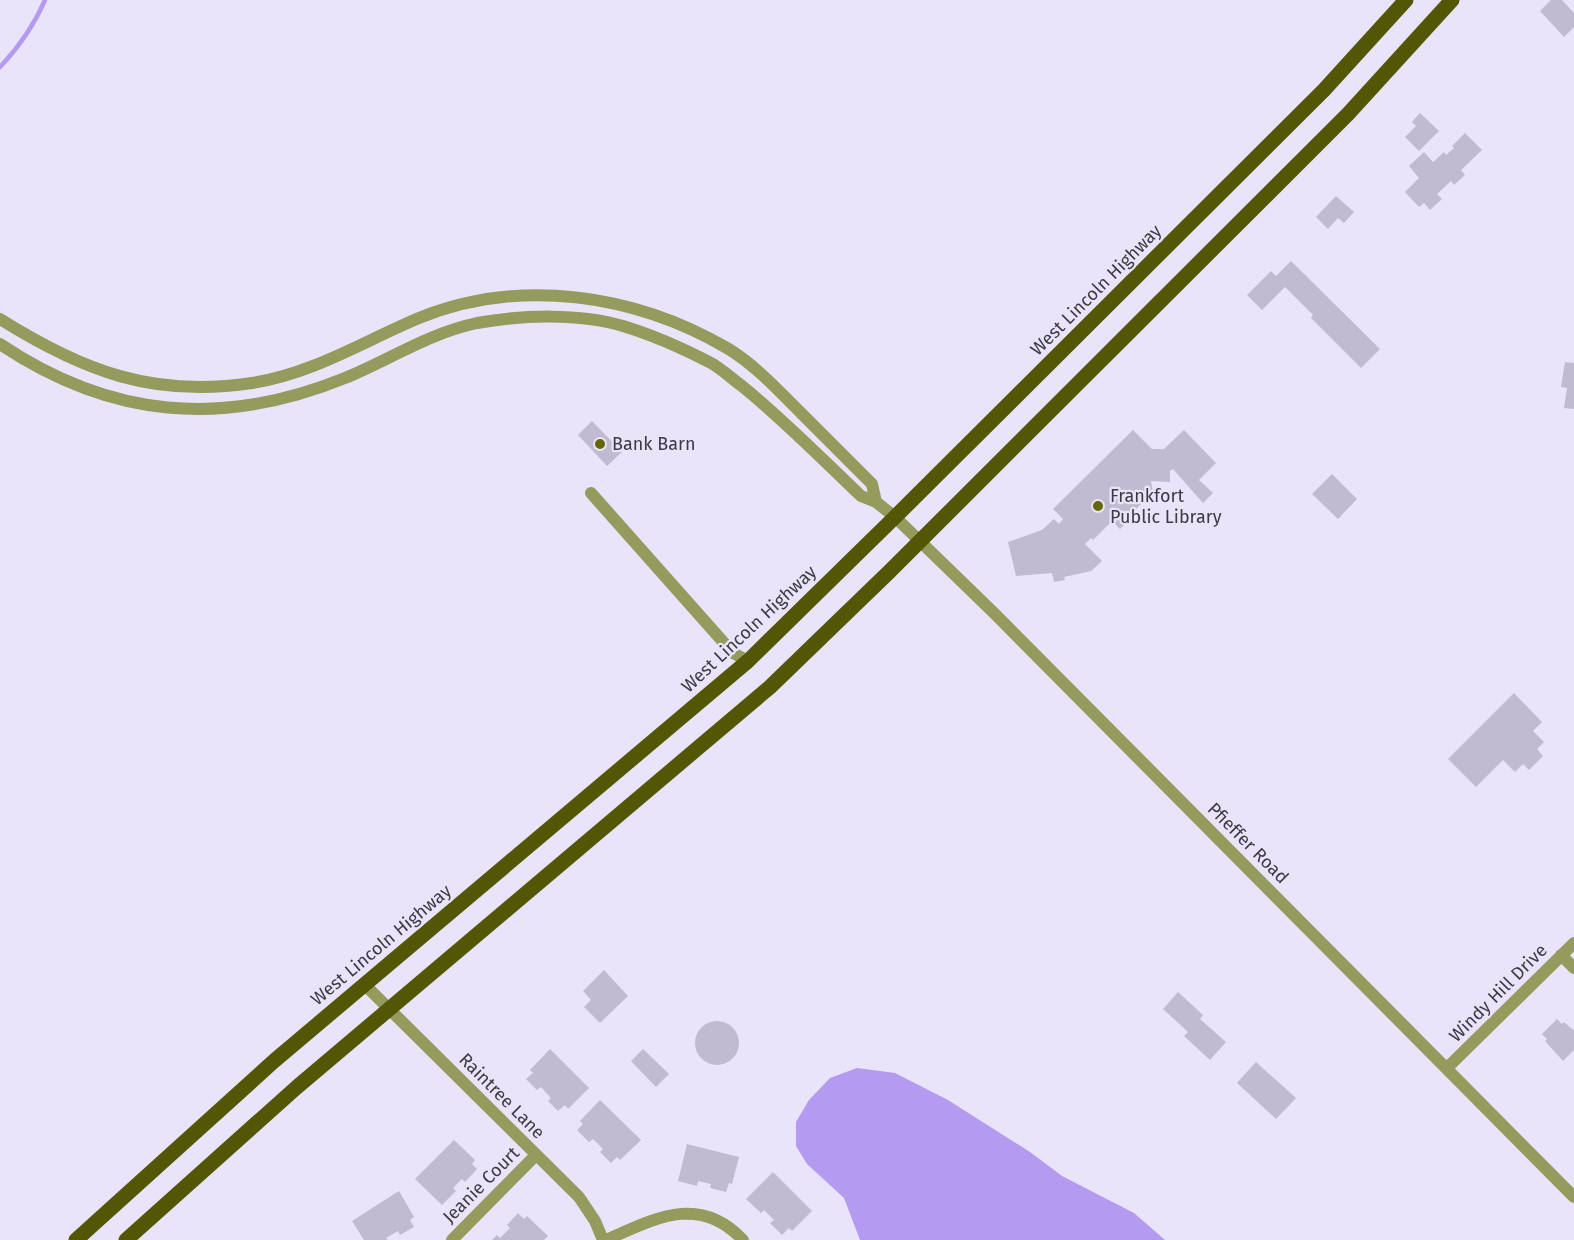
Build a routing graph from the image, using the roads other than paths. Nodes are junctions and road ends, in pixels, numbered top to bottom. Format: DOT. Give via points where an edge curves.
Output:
graph roads {
  1 [pos="1406,0"];
  2 [pos="1452,0"];
  3 [pos="0,319"];
  4 [pos="0,344"];
  5 [pos="591,493"];
  6 [pos="876,502"];
  7 [pos="895,517"];
  8 [pos="920,540"];
  9 [pos="748,661"];
  10 [pos="1574,943"];
  11 [pos="1561,955"];
  12 [pos="1574,968"];
  13 [pos="365,985"];
  14 [pos="389,1009"];
  15 [pos="1447,1068"];
  16 [pos="536,1155"];
  17 [pos="1574,1197"];
  18 [pos="76,1240"];
  19 [pos="126,1240"];
  20 [pos="452,1240"];
  21 [pos="604,1240"];
  22 [pos="743,1240"];
  1 -- 7 [label="main road, West Lincoln Highway" via="1324,90"];
  2 -- 8 [label="main road" via="1348,114"];
  3 -- 6 [label="street" via="61,355 108,374 155,385 203,387 253,383 286,375 336,357 422,317 503,296 588,298 637,308 728,349 771,382 872,484"];
  4 -- 6 [label="street, Pfieffer Road" via="51,374 94,392 146,406 188,409 254,406 310,392 430,338 475,324 523,317 569,317 622,326 714,365 761,401 861,496"];
  5 -- 9 [label="street" via="734,653"];
  6 -- 7 [label="street, Pfieffer Road"];
  7 -- 8 [label="street, Pfieffer Road"];
  7 -- 9 [label="main road, West Lincoln Highway"];
  8 -- 14 [label="main road" via="770,687"];
  8 -- 15 [label="street, Pfieffer Road"];
  9 -- 13 [label="main road, West Lincoln Highway"];
  10 -- 11 [label="street, Windy Hill Drive"];
  11 -- 12 [label="street"];
  11 -- 15 [label="street, Windy Hill Drive"];
  13 -- 14 [label="street, Raintree Lane"];
  13 -- 18 [label="main road, West Lincoln Highway" via="266,1068"];
  14 -- 16 [label="street, Raintree Lane"];
  14 -- 19 [label="main road"];
  15 -- 17 [label="street, Pfieffer Road"];
  16 -- 20 [label="street, Jeanie Court"];
  16 -- 21 [label="street, Raintree Lane" via="579,1197"];
  21 -- 22 [label="street" via="652,1220 694,1212 717,1221"];
}
